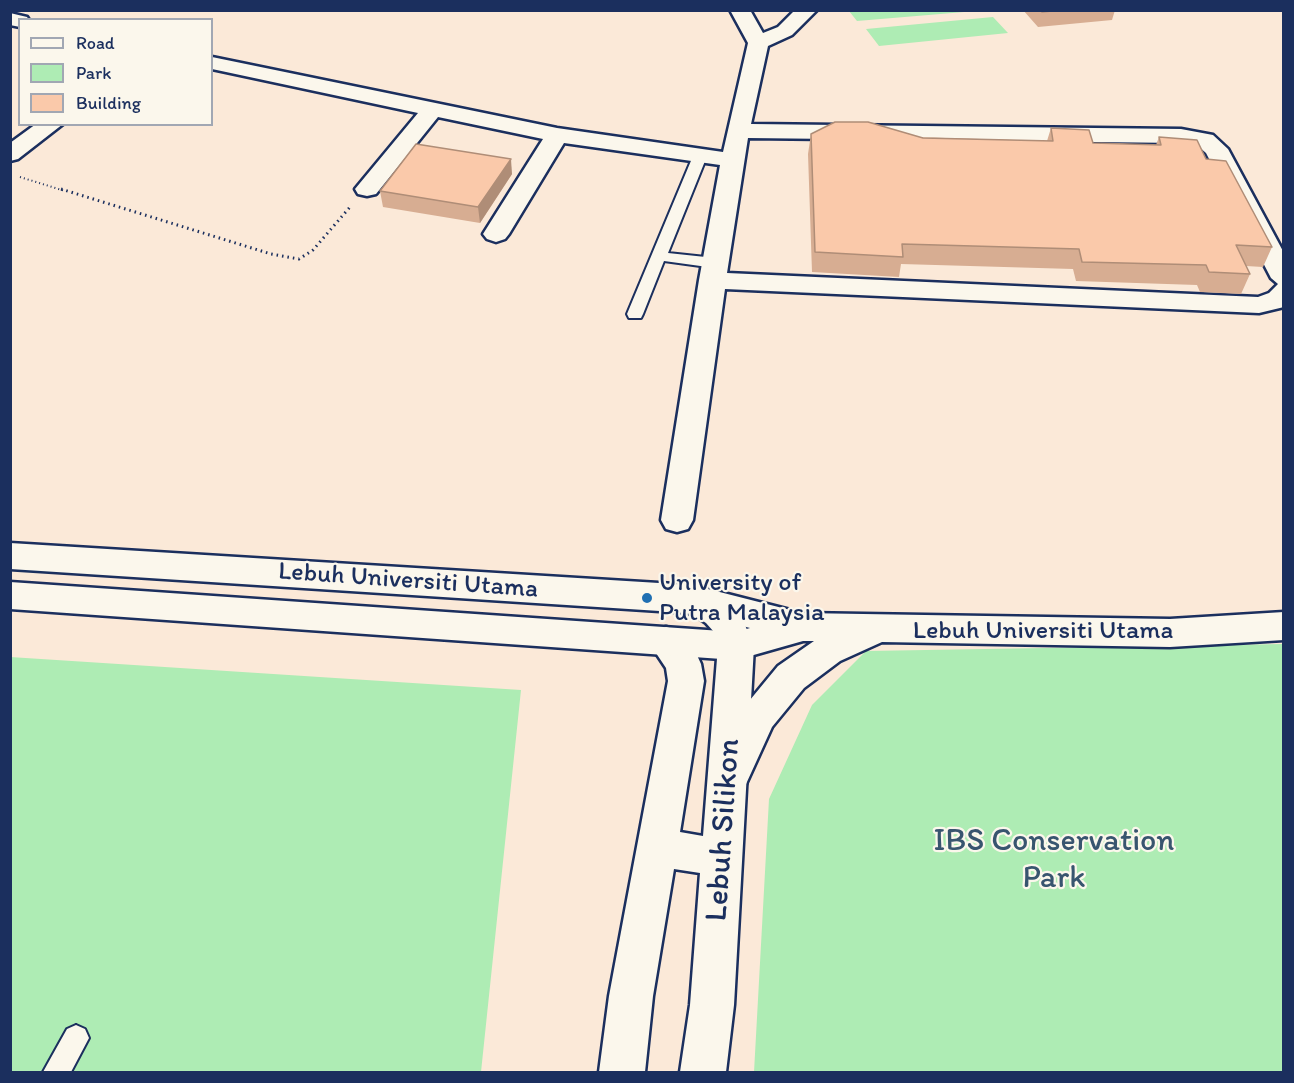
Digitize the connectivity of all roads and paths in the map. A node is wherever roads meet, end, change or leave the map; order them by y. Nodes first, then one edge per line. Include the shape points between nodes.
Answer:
1 (740, 10) edge
2 (807, 10) edge
3 (758, 43) junction
4 (213, 63) edge
5 (432, 110) junction
6 (49, 126) edge
7 (738, 131) junction
8 (557, 135) junction
9 (10, 154) edge
10 (700, 156) junction
11 (732, 160) junction
12 (10, 174) edge
13 (366, 189) joint
14 (1256, 225) junction
15 (1284, 225) edge
16 (496, 234) dead end
17 (659, 255) junction
18 (713, 271) junction
19 (1284, 278) edge
20 (1284, 291) edge
21 (635, 314) dead end
22 (677, 520) dead end
23 (10, 556) edge
24 (10, 595) edge
25 (700, 601) junction
26 (1284, 626) edge
27 (802, 627) junction
28 (879, 630) junction
29 (666, 641) junction
30 (736, 646) junction
31 (727, 783) junction
32 (658, 847) junction
33 (721, 858) junction
34 (76, 1038) dead end
35 (56, 1072) edge
36 (622, 1072) edge
37 (703, 1072) edge

1 - 3 street
2 - 3 street via 785,31
3 - 7 street
4 - 5 street
5 - 8 street
5 - 13 street
6 - 9 street
7 - 11 street
7 - 14 street via 1181,135 1205,140 1216,149
8 - 10 street
8 - 16 street
10 - 11 street
10 - 17 lane
11 - 18 street
12 - 13 path via 271,254 299,259 313,250
14 - 15 street
14 - 19 street
17 - 18 lane
17 - 21 lane
18 - 20 street via 1259,305 1280,299
18 - 22 street
23 - 25 street, Lebuh Universiti Utama
24 - 29 street, Lebuh Universiti Utama
25 - 27 street, Lebuh Universiti Utama
25 - 30 street, Lebuh Silikon via 729,626
26 - 28 street, Lebuh Universiti Utama via 1170,633
27 - 28 street, Lebuh Universiti Utama
27 - 30 street, Lebuh Universiti Utama
28 - 31 street via 827,651 791,677 758,717
29 - 30 street, Lebuh Universiti Utama
29 - 32 street, Lebuh Silikon via 682,664 686,681
30 - 31 street, Lebuh Silikon
31 - 33 street, Lebuh Silikon
32 - 33 street
32 - 36 street, Lebuh Silikon via 630,996
33 - 37 street, Lebuh Silikon via 712,1005
34 - 35 lane

